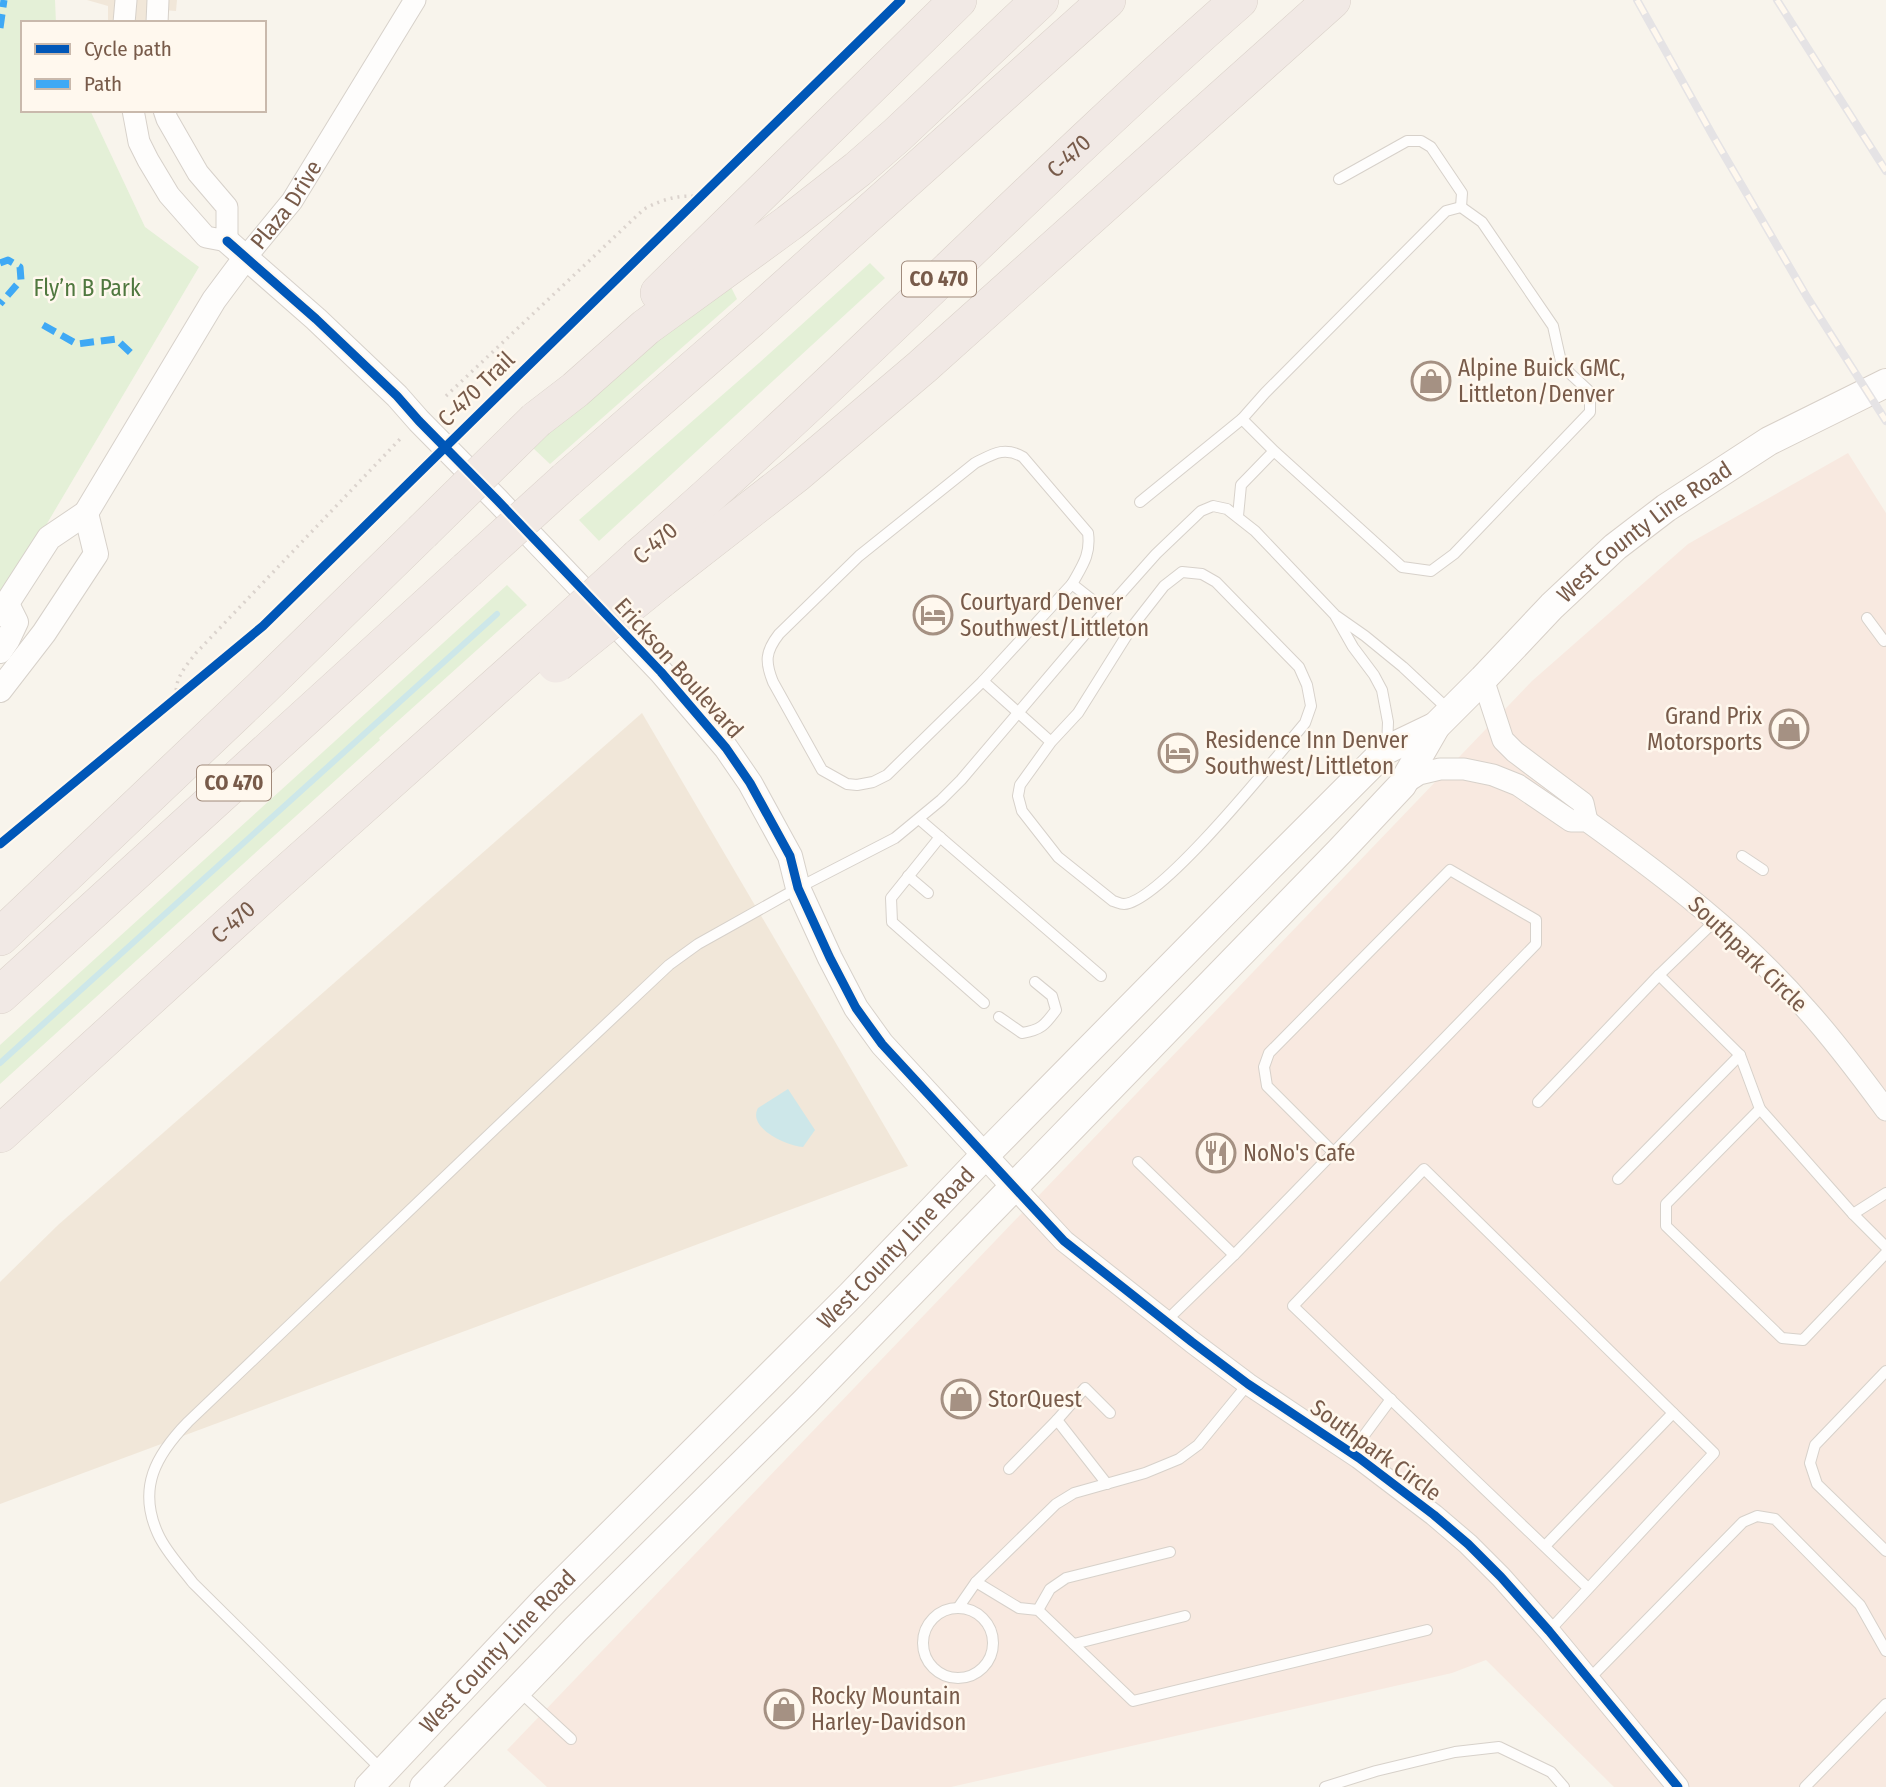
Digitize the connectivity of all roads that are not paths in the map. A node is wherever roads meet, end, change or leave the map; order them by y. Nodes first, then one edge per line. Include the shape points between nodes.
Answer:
1 (126, 0) edge
2 (158, 0) edge
3 (415, 0) edge
4 (958, 0) edge
5 (1040, 0) edge
6 (1107, 0) edge
7 (1240, 0) edge
8 (1332, 0) edge
9 (124, 21) edge
10 (157, 21) edge
11 (133, 112) edge
12 (165, 112) edge
13 (1339, 180) dead end
14 (1461, 208) junction
15 (227, 241) junction
16 (246, 257) junction
17 (1886, 383) edge
18 (1241, 419) junction
19 (536, 420) junction
20 (1274, 451) junction
21 (1140, 502) dead end
22 (86, 513) junction
23 (1238, 516) junction
24 (649, 569) junction
25 (1072, 584) junction
26 (4, 609) edge
27 (1105, 610) junction
28 (1335, 615) junction
29 (1867, 618) dead end
30 (1885, 641) edge
31 (0, 650) edge
32 (1483, 679) junction
33 (983, 681) junction
34 (0, 690) edge
35 (1017, 713) junction
36 (1443, 718) junction
37 (1051, 742) junction
38 (1387, 750) junction
39 (1402, 785) junction
40 (919, 819) junction
41 (1587, 821) junction
42 (940, 837) junction
43 (1742, 856) dead end
44 (1763, 870) dead end
45 (908, 876) junction
46 (798, 888) junction
47 (928, 893) dead end
48 (1716, 920) junction
49 (0, 937) edge
50 (1659, 975) junction
51 (1101, 976) dead end
52 (1035, 982) dead end
53 (0, 995) edge
54 (984, 1003) dead end
55 (999, 1017) dead end
56 (1740, 1055) junction
57 (1538, 1102) dead end
58 (1760, 1109) junction
59 (1886, 1110) edge
60 (0, 1134) edge
61 (1334, 1152) junction
62 (985, 1155) junction
63 (1138, 1163) dead end
64 (1618, 1179) dead end
65 (1013, 1186) junction
66 (1886, 1193) edge
67 (1853, 1214) junction
68 (1886, 1247) edge
69 (1886, 1253) edge
70 (1234, 1255) junction
71 (1166, 1321) junction
72 (1886, 1371) edge
73 (1248, 1384) junction
74 (1391, 1399) junction
75 (1110, 1413) dead end
76 (1673, 1413) junction
77 (1057, 1420) junction
78 (1351, 1453) junction
79 (1009, 1469) dead end
80 (1107, 1484) junction
81 (1545, 1546) junction
82 (1170, 1552) dead end
83 (1886, 1552) edge
84 (976, 1583) junction
85 (1588, 1588) junction
86 (958, 1608) junction
87 (1038, 1610) junction
88 (1185, 1616) dead end
89 (1427, 1630) dead end
90 (1549, 1630) junction
91 (1074, 1644) junction
92 (1886, 1651) edge
93 (1590, 1678) junction
94 (518, 1690) junction
95 (1886, 1704) edge
96 (571, 1739) dead end
97 (376, 1779) edge
98 (424, 1787) edge
99 (1325, 1787) edge
100 (1564, 1787) edge
101 (1678, 1787) edge
102 (1805, 1787) edge

1 - 9 street
2 - 10 street
3 - 16 street, Plaza Drive via 292,201
4 - 19 highway via 568,383
5 - 19 highway via 865,163 646,327
6 - 53 highway, CO 470, bridge via 565,480
7 - 24 highway, C-470 / CO 470 via 1100,125 715,489
8 - 24 highway via 922,367 752,510
11 - 15 street via 139,142 169,195 206,237
12 - 15 street via 198,173 227,207
13 - 14 lane via 1407,141 1421,141 1431,147 1462,193
14 - 18 lane via 1446,211
14 - 20 lane via 1482,222 1553,326 1562,366 1590,392 1590,412 1454,554 1431,571 1402,567
15 - 16 street, Erickson Boulevard
16 - 22 street, Plaza Drive
16 - 46 street, Erickson Boulevard via 397,396 661,672 750,783 790,856
17 - 32 main road, West County Line Road via 1769,442 1666,508 1615,547
18 - 20 lane
18 - 21 lane
19 - 49 highway, bridge
20 - 23 lane via 1241,485
22 - 26 street, Plaza Drive via 49,538
22 - 34 street via 96,554
23 - 27 lane via 1213,506 1201,511
23 - 28 lane
24 - 60 highway, C-470 / CO 470, bridge via 269,889
25 - 27 lane
25 - 33 lane
25 - 33 lane via 1085,561 1088,533 1023,457 1003,451 975,463 859,556 783,629 768,655 769,672 822,770 847,784 873,782 887,775
26 - 31 street via 16,622
27 - 35 lane
28 - 36 lane via 1403,667
28 - 38 lane via 1382,690
29 - 30 lane
32 - 36 main road, West County Line Road
32 - 41 street, Southpark Circle via 1503,740 1583,803
33 - 35 lane
35 - 37 lane
35 - 40 lane via 961,780
36 - 38 main road, West County Line Road
36 - 39 main road, West County Line Road
37 - 37 lane via 1020,785 1022,811 1058,858 1113,901 1124,904 1162,883 1217,826 1305,723 1311,706 1299,667 1278,644 1216,582 1202,574 1182,572 1164,586 1132,627 1078,713
38 - 62 main road, West County Line Road
39 - 41 street, Southpark Circle via 1419,774 1464,769 1518,785 1571,821
39 - 65 main road, West County Line Road
40 - 42 lane
40 - 46 lane via 895,838
41 - 48 street, Southpark Circle
42 - 45 lane
42 - 51 lane
43 - 44 lane
45 - 47 lane
45 - 54 lane via 891,898 892,922
46 - 62 street, Erickson Boulevard via 856,1008 882,1044
46 - 97 lane via 669,965 207,1404 159,1457 149,1494 158,1533 170,1553
48 - 50 lane
48 - 59 street, Southpark Circle via 1806,1009
50 - 56 lane
50 - 57 lane
52 - 55 lane via 1052,996 1056,1010 1047,1023 1022,1033
56 - 58 lane
56 - 64 lane
58 - 67 lane
58 - 69 lane via 1666,1205 1666,1227 1782,1338 1803,1340
61 - 61 lane via 1536,944 1536,920 1450,870 1269,1053 1264,1067 1267,1086
61 - 70 lane
62 - 65 street, Erickson Boulevard
62 - 97 main road, West County Line Road via 546,1599
63 - 70 lane
65 - 71 street, Southpark Circle via 1064,1241
65 - 94 main road, West County Line Road
66 - 67 lane
67 - 68 lane
70 - 71 lane
71 - 73 street, Southpark Circle
72 - 83 lane via 1815,1446 1810,1463 1817,1484
73 - 78 street, Southpark Circle
73 - 80 lane via 1198,1445 1179,1459
74 - 76 lane via 1293,1306 1424,1170
74 - 78 lane
74 - 81 lane
75 - 77 lane via 1085,1388
76 - 81 lane
76 - 85 lane via 1714,1453
77 - 79 lane
77 - 80 lane
78 - 90 street, Southpark Circle via 1468,1544
80 - 84 lane via 1074,1493 1056,1504
81 - 85 lane
82 - 87 lane via 1066,1578 1050,1590
84 - 86 lane
84 - 87 lane via 1018,1608
85 - 90 lane
86 - 86 lane via 938,1614 923,1636 928,1663 951,1678 978,1672 993,1650 987,1623 977,1613
87 - 91 lane
88 - 91 lane
89 - 91 lane via 1133,1700
90 - 93 street, Southpark Circle
92 - 93 lane via 1860,1605 1775,1519 1757,1516 1743,1522
93 - 101 street, Southpark Circle
94 - 96 lane
94 - 98 main road, West County Line Road
95 - 102 lane
99 - 100 lane via 1455,1752 1499,1747 1551,1772

